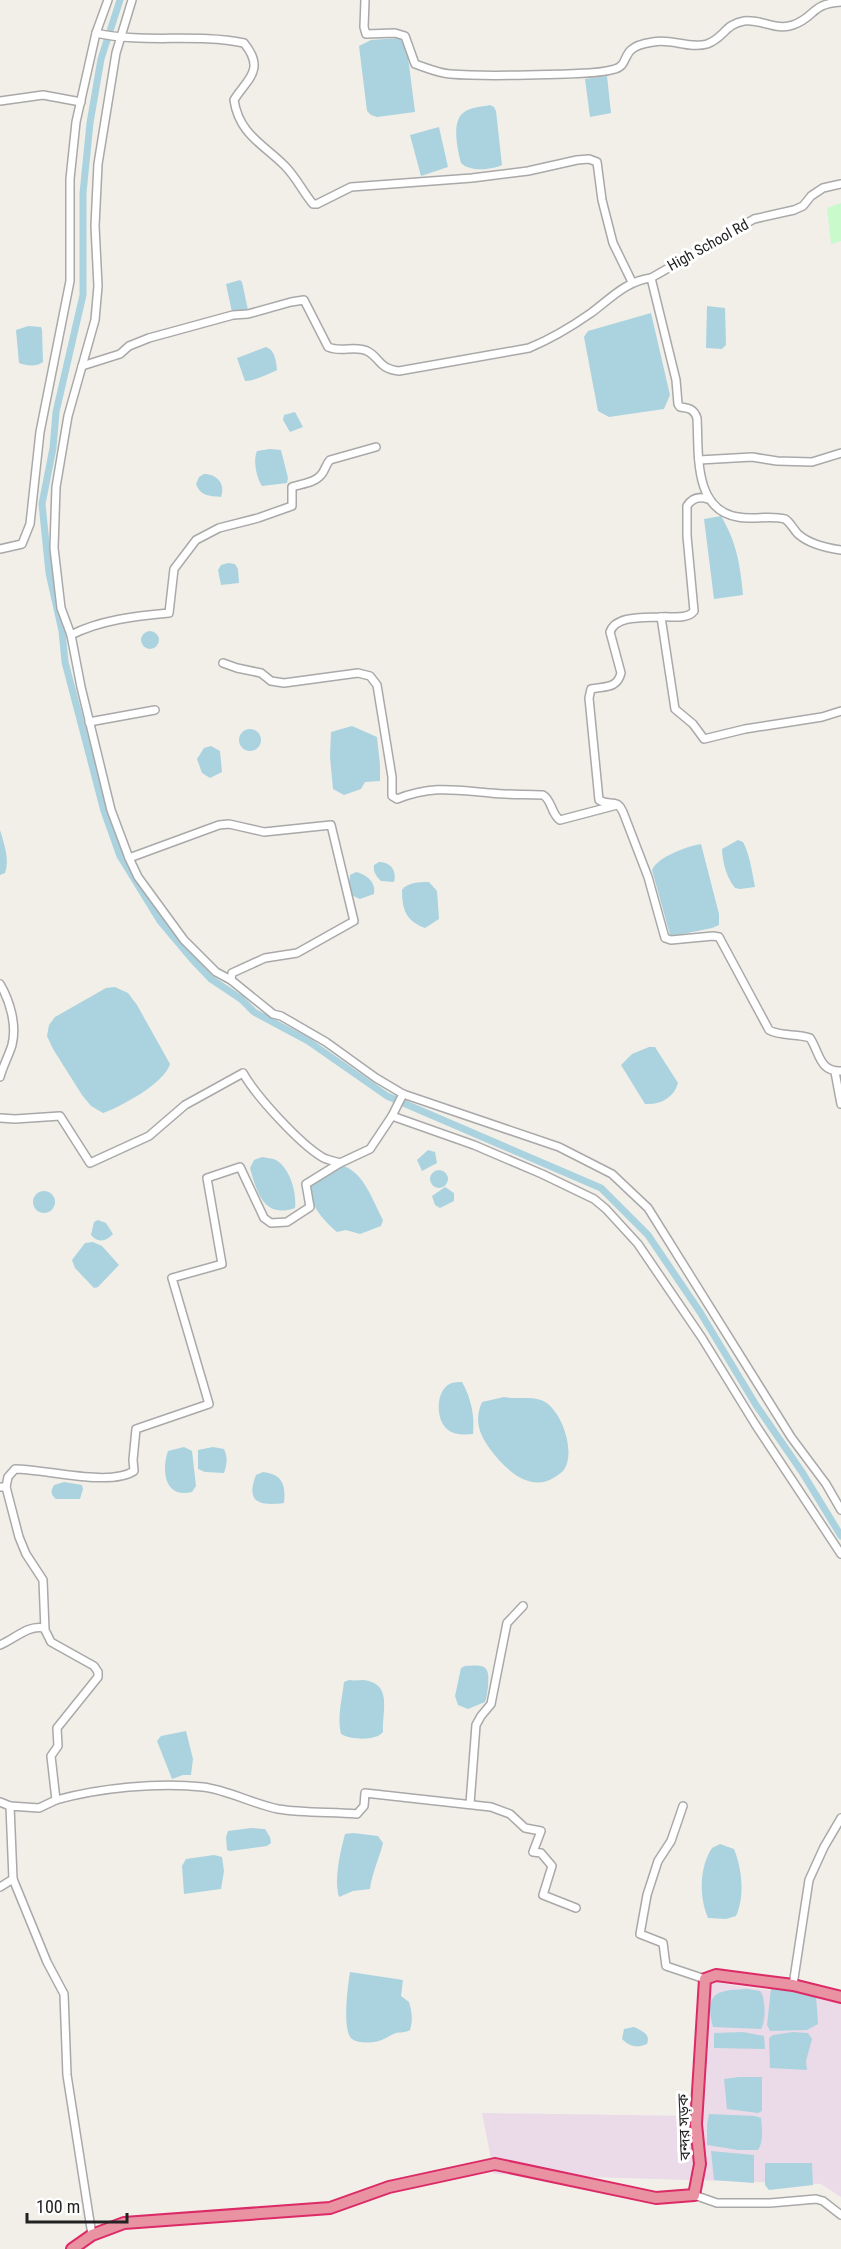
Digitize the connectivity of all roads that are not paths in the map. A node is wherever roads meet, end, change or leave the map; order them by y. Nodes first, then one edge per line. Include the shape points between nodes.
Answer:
1 (108, 0) edge
2 (132, 0) edge
3 (365, 0) edge
4 (841, 2) edge
5 (96, 33) junction
6 (119, 39) junction
7 (0, 101) edge
8 (81, 102) junction
9 (841, 184) edge
10 (651, 278) junction
11 (632, 282) junction
12 (82, 366) junction
13 (376, 447) dead end
14 (841, 453) edge
15 (699, 460) junction
16 (709, 499) junction
17 (0, 549) edge
18 (841, 550) edge
19 (661, 616) junction
20 (71, 635) junction
21 (223, 663) dead end
22 (155, 710) dead end
23 (841, 711) edge
24 (90, 722) junction
25 (619, 805) junction
26 (129, 858) junction
27 (231, 980) junction
28 (0, 984) edge
29 (838, 1072) edge
30 (0, 1077) edge
31 (403, 1094) junction
32 (841, 1104) edge
33 (392, 1116) junction
34 (0, 1118) edge
35 (340, 1163) junction
36 (3, 1487) edge
37 (841, 1510) edge
38 (841, 1554) edge
39 (523, 1606) dead end
40 (44, 1628) junction
41 (0, 1645) edge
42 (56, 1800) junction
43 (0, 1803) edge
44 (470, 1804) junction
45 (10, 1806) junction
46 (683, 1806) dead end
47 (841, 1818) edge
48 (13, 1879) junction
49 (0, 1887) edge
50 (576, 1908) dead end
51 (705, 1979) junction
52 (793, 1984) junction
53 (841, 1997) edge
54 (694, 2195) junction
55 (841, 2215) edge
56 (92, 2235) junction
57 (72, 2249) edge

1 - 5 street
2 - 6 street
3 - 4 street via 366,34 405,36 416,64 451,74 528,75 616,69 624,64 631,50 645,44 669,40 704,45 743,21 793,25 825,3
5 - 6 street
5 - 8 street
6 - 11 street via 244,43 253,61 253,73 234,100 236,114 251,137 286,167 313,204 351,187 472,178 577,160 597,162 613,243
6 - 12 street via 98,164 98,286
7 - 8 street via 43,95
8 - 17 street via 69,179 70,281 40,432 30,524 22,544
9 - 10 street, High School Rd via 823,188 794,210 754,219 733,229
10 - 11 street
10 - 15 street, High School Rd via 676,380 678,404 695,412 697,418
11 - 12 street via 549,340 529,348 399,371 382,365 369,351 328,347 304,300 149,338 120,354
12 - 20 street via 68,416 53,519 61,608
13 - 20 street via 330,460 321,476 292,487 292,506 219,528 196,540 174,569 169,613 132,616
14 - 15 street via 812,462
15 - 16 street
16 - 18 street via 721,511 739,517 785,519 800,536
16 - 19 street via 699,497 687,506 693,611 685,617
19 - 23 street via 675,709 704,739
19 - 25 street via 623,620 612,627 620,679 614,685 590,692 599,800
20 - 24 street
21 - 25 street via 284,683 358,673 370,676 377,685 392,796 398,799 417,791 441,789 543,795 560,820
22 - 24 street
24 - 26 street via 111,810
25 - 29 street via 645,870 665,938 719,937 769,1030 810,1038 820,1061
26 - 27 street via 138,877 184,940 216,972
26 - 27 street via 219,825 264,832 331,825 354,921 297,953 265,958 236,970
27 - 31 street via 273,1014 326,1042
28 - 30 street via 13,1023 12,1044
29 - 32 street
31 - 33 street
31 - 37 street via 559,1147 612,1174 648,1208
33 - 35 street via 370,1149
33 - 38 street via 542,1174 606,1209 638,1244
34 - 35 street via 60,1116 90,1163 149,1136 185,1105 243,1073 252,1088 306,1144 324,1159
35 - 36 street via 306,1184 310,1207 287,1222 271,1223 264,1218 240,1167 207,1178 222,1264 172,1278 209,1404 136,1429 134,1471 127,1476 99,1478 15,1469
36 - 40 street via 19,1538 43,1580
39 - 44 street via 507,1623 491,1704 477,1725
40 - 41 street via 31,1629
40 - 42 street via 51,1642 98,1672 57,1728 58,1746 51,1756
42 - 44 street via 86,1792 177,1786 204,1787 278,1809 357,1814 364,1806 365,1794
42 - 45 street via 39,1808
43 - 45 street
44 - 50 street via 510,1814 525,1828 540,1831 533,1851 541,1853 552,1866 543,1895
45 - 48 street
46 - 51 street via 671,1841 658,1861 640,1934 663,1943 666,1966
47 - 52 street via 809,1880
48 - 49 street
48 - 56 street via 64,1994 67,2075
51 - 52 highway via 716,1975
51 - 54 highway, বন্দর সড়ক via 696,2124 700,2164
52 - 53 highway
54 - 55 street via 717,2203 816,2199
54 - 56 highway via 656,2198 495,2164 389,2187 330,2208 124,2223
56 - 57 highway

